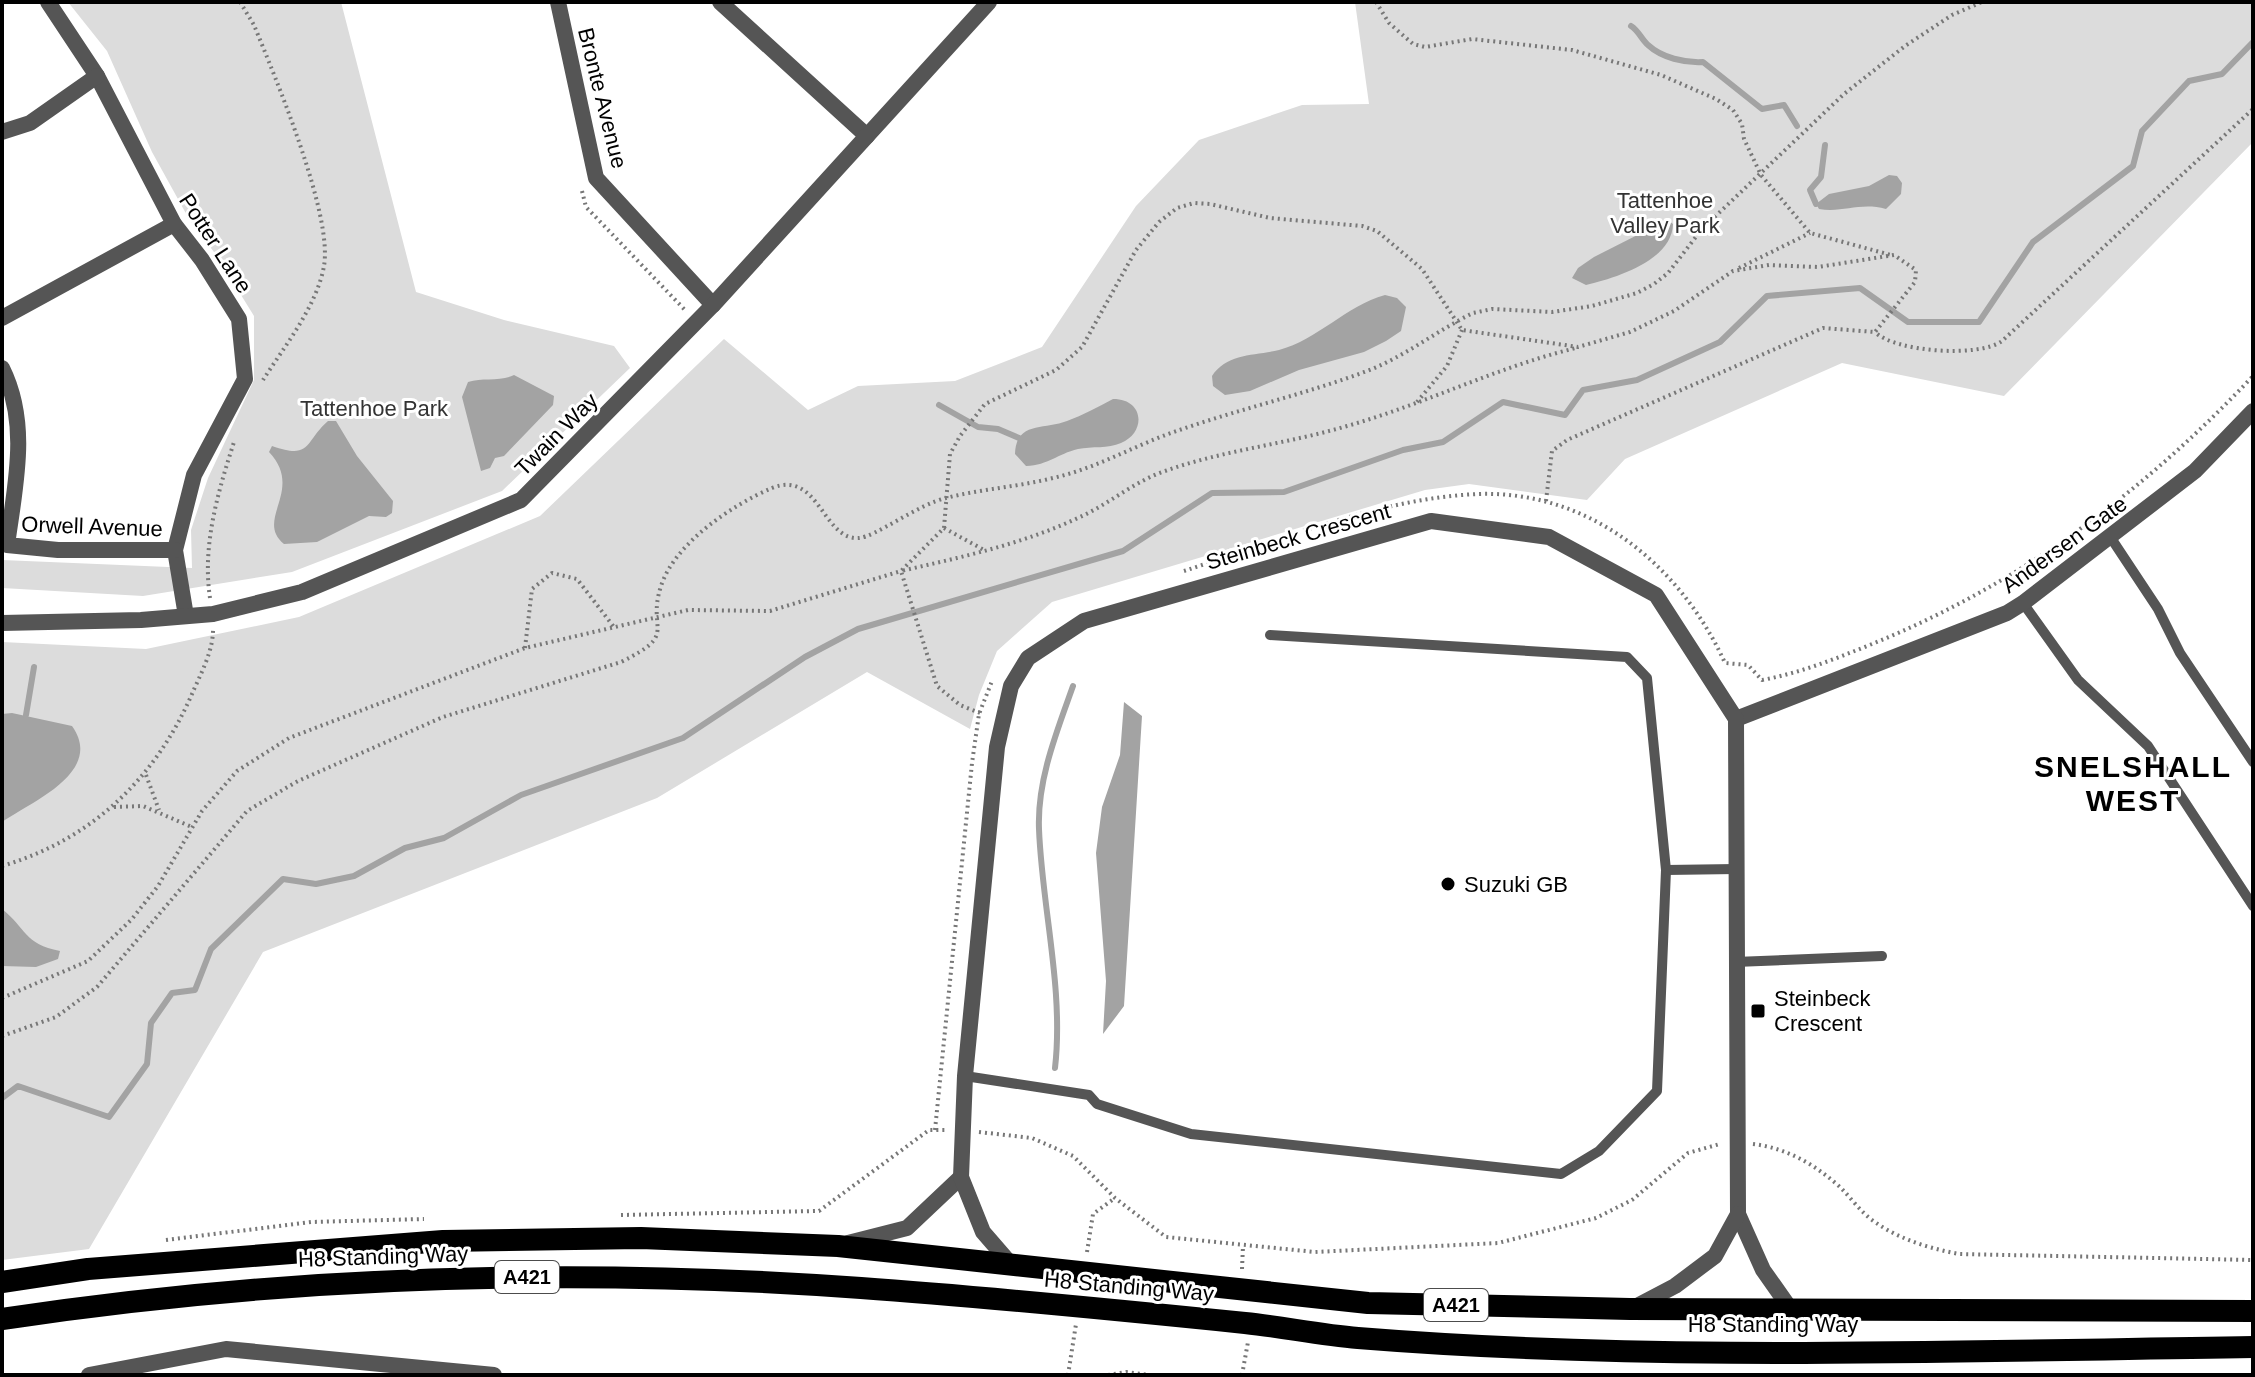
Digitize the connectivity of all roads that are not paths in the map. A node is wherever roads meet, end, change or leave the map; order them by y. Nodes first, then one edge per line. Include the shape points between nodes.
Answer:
1 (48, 2) edge
2 (558, 2) edge
3 (720, 2) edge
4 (989, 2) edge
5 (97, 76) junction
6 (2, 132) edge
7 (867, 136) junction
8 (174, 224) junction
9 (713, 305) junction
10 (2, 318) edge
11 (2, 368) edge
12 (2253, 411) edge
13 (2111, 538) junction
14 (5, 545) edge
15 (175, 550) junction
16 (2023, 603) junction
17 (186, 616) junction
18 (2, 623) edge
19 (1270, 635) dead end
20 (1736, 719) junction
21 (2253, 762) edge
22 (1736, 869) junction
23 (1666, 870) junction
24 (2253, 906) edge
25 (1882, 956) dead end
26 (1735, 962) junction
27 (965, 1076) junction
28 (961, 1177) junction
29 (1738, 1214) junction
30 (838, 1246) junction
31 (1009, 1262) junction
32 (2, 1282) edge
33 (1630, 1309) junction
34 (1792, 1311) junction
35 (2253, 1311) edge
36 (2, 1319) edge
37 (2253, 1347) edge
38 (89, 1375) edge
39 (494, 1375) edge

1 - 5 street, Potter Lane
2 - 9 street, Bronte Avenue via 596,178
3 - 7 street
4 - 7 street, Twain Way
5 - 6 street via 30,123
5 - 8 street, Potter Lane
7 - 9 street, Twain Way
8 - 10 street
8 - 15 street, Potter Lane via 239,319 245,379 194,475
9 - 17 street, Twain Way via 521,500 302,592
11 - 14 street, Orwell Avenue via 20,439
12 - 13 street, Andersen Gate via 2195,471
13 - 16 street, Andersen Gate
13 - 21 lane
14 - 15 street, Orwell Avenue
15 - 17 street, Potter Lane
16 - 20 street, Andersen Gate
16 - 24 lane via 2078,680 2148,746
17 - 18 street, Twain Way
19 - 23 lane via 1627,657 1647,678
20 - 22 street
20 - 27 street, Steinbeck Crescent via 1656,595 1549,537 1431,521 1084,621 1028,658 1011,686 997,747
22 - 23 lane
22 - 26 street
23 - 27 lane via 1657,1091 1599,1151 1561,1174 1191,1134 1097,1104 1089,1095
25 - 26 lane
26 - 29 street
27 - 28 street, Steinbeck Crescent
28 - 30 street via 907,1228
28 - 31 street, Steinbeck Crescent via 983,1232
29 - 33 street via 1715,1256 1675,1286
29 - 34 street via 1763,1270
30 - 31 highway, H8 Standing Way / A421
30 - 32 highway, H8 Standing Way / A421 via 641,1238 443,1241 88,1269
31 - 33 highway, H8 Standing Way / A421 via 1368,1303
33 - 34 highway, H8 Standing Way / A421
34 - 35 highway, H8 Standing Way / A421
36 - 37 highway, H8 Standing Way / A421 via 265,1287 467,1277 738,1281 1119,1311 1353,1337 1567,1350
38 - 39 street via 226,1349

